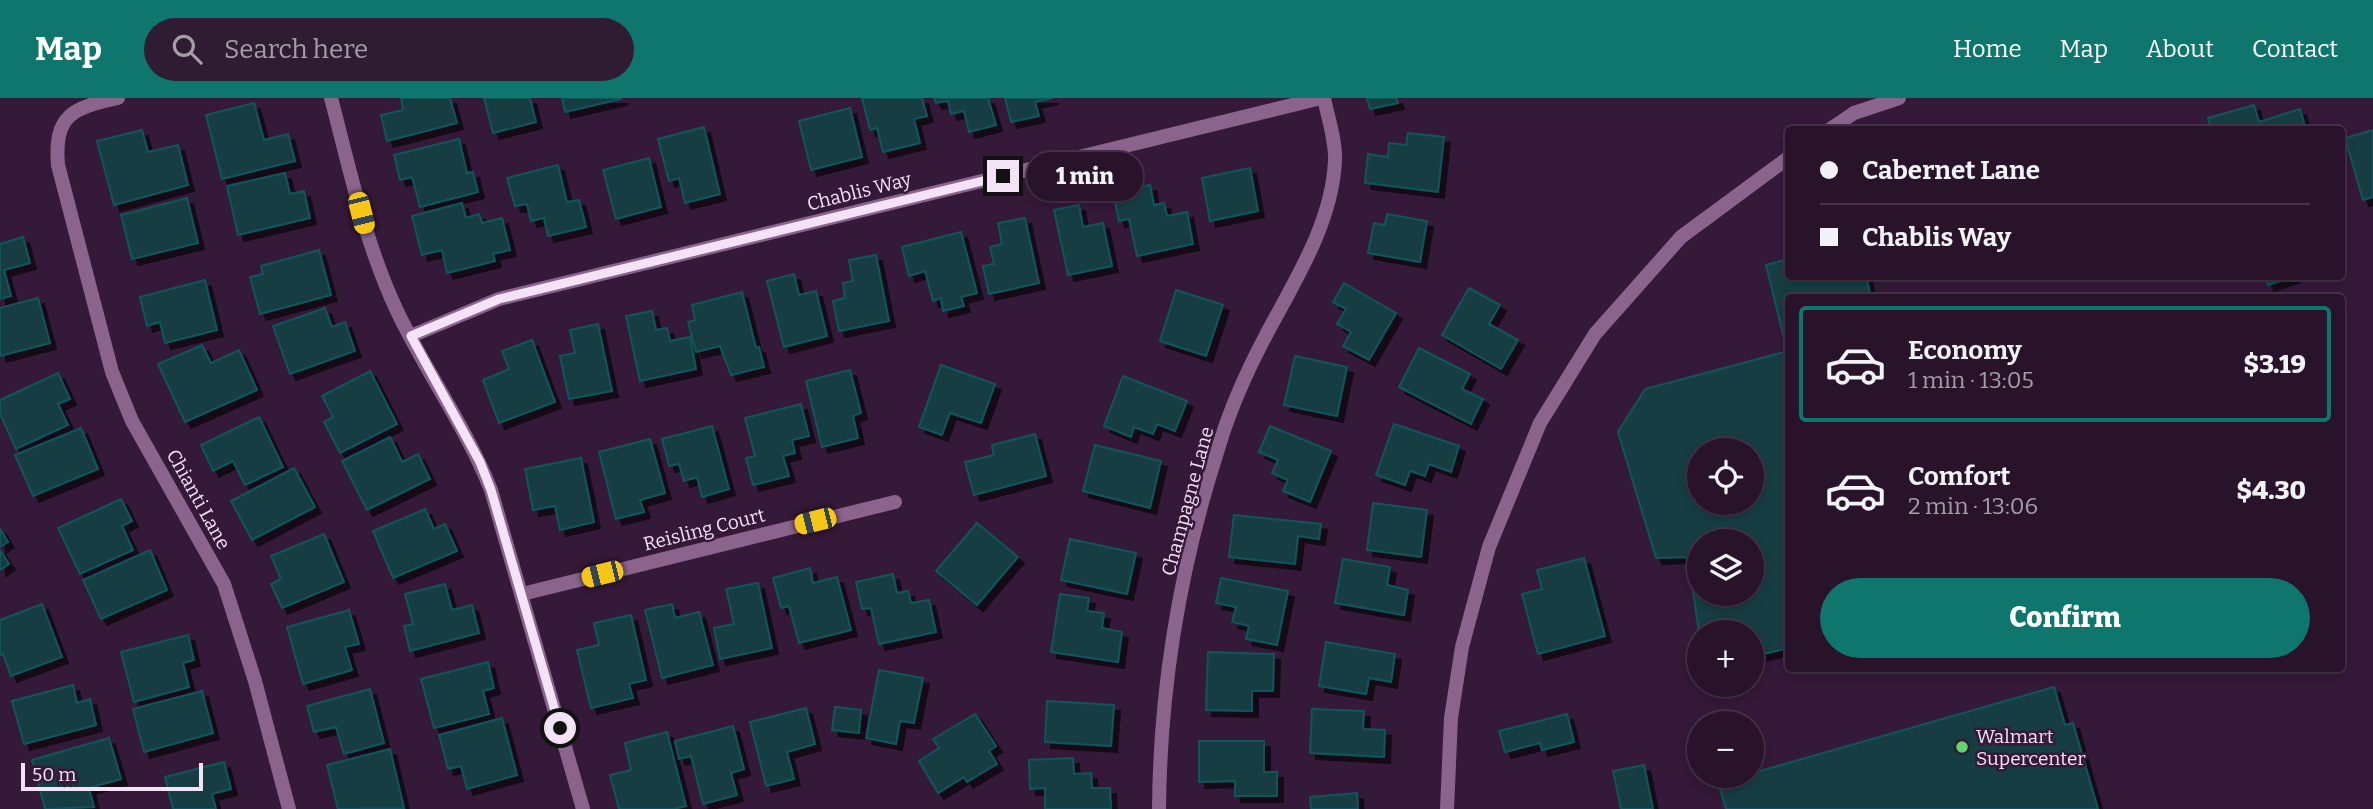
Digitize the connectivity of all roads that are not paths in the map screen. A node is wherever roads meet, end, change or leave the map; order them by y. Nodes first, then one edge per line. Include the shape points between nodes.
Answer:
1 (118, 98) edge
2 (331, 98) edge
3 (1323, 98) edge
4 (1899, 98) edge
5 (1835, 126) edge
6 (1785, 160) edge
7 (411, 336) junction
8 (895, 502) dead end
9 (522, 594) junction
10 (289, 809) edge
11 (583, 809) edge
12 (1159, 809) edge
13 (1447, 809) edge

1 - 10 street, Chianti Lane via 91,104 67,117 56,138 58,165 112,372 132,421 225,584
2 - 7 street via 367,236
3 - 7 street, Chablis Way via 499,299
3 - 12 street, Champagne Lane via 1335,158 1331,192 1312,248 1263,341 1218,448 1185,578 1165,695
4 - 5 street via 1854,113
6 - 13 street via 1681,237 1595,334 1540,423 1489,547 1462,647 1451,718
7 - 9 street via 480,462
8 - 9 street, Reisling Court
9 - 11 street

